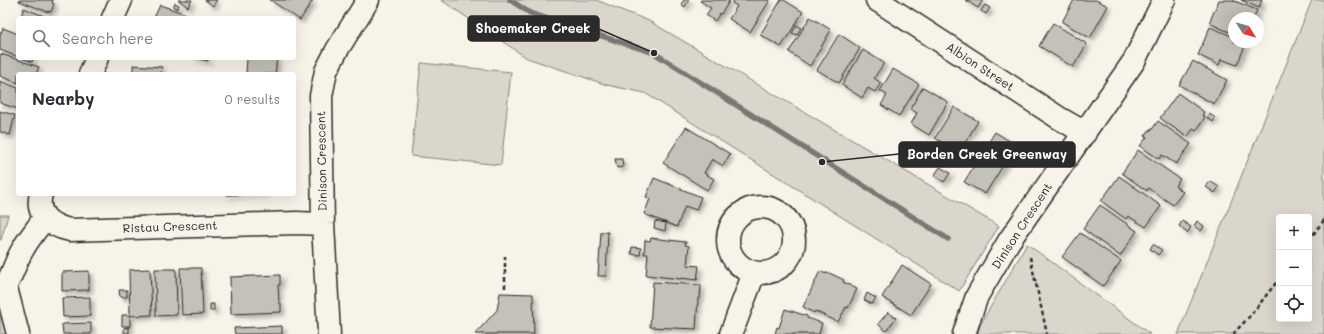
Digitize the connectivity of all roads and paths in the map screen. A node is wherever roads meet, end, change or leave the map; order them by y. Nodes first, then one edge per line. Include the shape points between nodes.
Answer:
1 (121, 0) edge
2 (368, 0) edge
3 (877, 0) edge
4 (1164, 0) edge
5 (114, 16) edge
6 (96, 60) edge
7 (91, 72) edge
8 (1085, 133) junction
9 (40, 196) edge
10 (45, 217) junction
11 (1324, 220) edge
12 (323, 224) junction
13 (1312, 236) edge
14 (505, 254) dead end
15 (1030, 257) dead end
16 (754, 273) dead end
17 (1276, 283) edge
18 (505, 288) dead end
19 (3, 291) edge
20 (18, 334) edge
21 (329, 334) edge
22 (731, 334) edge
23 (964, 334) edge
24 (1047, 334) edge
25 (1233, 334) edge

1 - 5 street
2 - 12 street, Dinison Crescent via 326,71 321,96
3 - 8 street, Albion Street
4 - 8 street, Dinison Crescent via 1134,61
6 - 7 street
8 - 23 street, Dinison Crescent via 1005,248 977,296
9 - 10 street via 40,209
10 - 12 street, Ristau Crescent via 51,223 70,230
10 - 19 street via 23,248
11 - 13 path
12 - 21 street, Dinison Crescent
14 - 18 path
15 - 24 path
16 - 22 street
17 - 25 path
19 - 20 street

